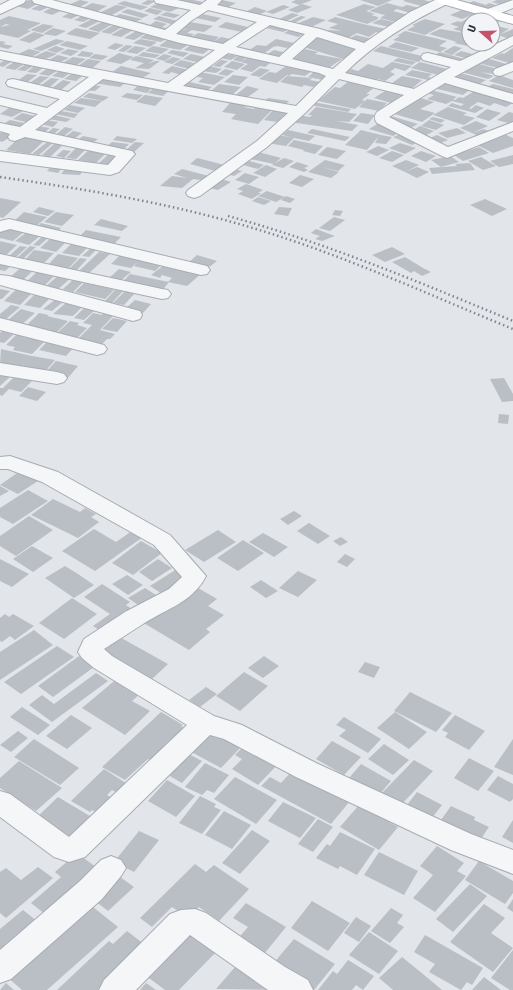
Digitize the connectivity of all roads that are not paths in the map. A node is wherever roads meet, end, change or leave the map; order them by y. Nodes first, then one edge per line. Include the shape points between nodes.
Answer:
1 (20, 0) edge
2 (38, 0) edge
3 (160, 0) edge
4 (444, 0) edge
5 (513, 4) edge
6 (208, 5) edge
7 (0, 10) edge
8 (486, 12) edge
9 (492, 12) edge
10 (501, 16) edge
11 (513, 20) edge
12 (268, 21) junction
13 (315, 32) junction
14 (167, 35) junction
15 (513, 40) edge
16 (367, 48) junction
17 (226, 50) junction
18 (0, 55) edge
19 (428, 57) dead end
20 (282, 61) junction
21 (462, 66) junction
22 (513, 66) edge
23 (500, 72) dead end
24 (101, 74) junction
25 (336, 74) junction
26 (444, 78) junction
27 (13, 82) dead end
28 (172, 87) junction
29 (416, 94) junction
30 (71, 97) junction
31 (513, 99) edge
32 (0, 101) edge
33 (299, 111) junction
34 (50, 113) junction
35 (513, 126) edge
36 (0, 127) edge
37 (20, 132) junction
38 (0, 149) edge
39 (0, 156) edge
40 (194, 193) dead end
41 (0, 227) edge
42 (0, 259) edge
43 (20, 264) junction
44 (103, 264) junction
45 (201, 270) dead end
46 (2, 281) edge
47 (162, 294) dead end
48 (133, 315) dead end
49 (0, 324) edge
50 (97, 349) dead end
51 (0, 369) edge
52 (57, 378) dead end
53 (0, 464) edge
54 (205, 723) junction
55 (0, 802) edge
56 (513, 862) edge
57 (111, 868) dead end
58 (0, 969) edge
59 (115, 990) edge
60 (297, 990) edge

1 - 7 street
2 - 14 street
3 - 6 street
4 - 8 street
4 - 16 street via 384,34
5 - 9 street
6 - 12 street
6 - 14 street
10 - 11 street
12 - 13 street
12 - 17 street
13 - 16 street
13 - 20 street
14 - 17 street
15 - 21 street
16 - 25 street
17 - 20 street
17 - 28 street
18 - 24 street
19 - 21 street
20 - 25 street
21 - 26 street
22 - 23 street
24 - 28 street
24 - 30 street
25 - 29 street
25 - 33 street
26 - 29 street
26 - 31 street
27 - 30 street
28 - 33 street
29 - 35 street via 382,115 382,120 421,138 445,153
30 - 34 street
32 - 34 street
33 - 40 street via 257,149
34 - 37 street
36 - 37 street
37 - 38 street
37 - 39 street via 126,154 112,170
41 - 44 street via 9,224
42 - 43 street
43 - 44 street
43 - 46 street
44 - 45 street
44 - 47 street
46 - 48 street
49 - 50 street
51 - 52 street
53 - 54 street via 10,462 50,477 162,540 194,576 192,582 179,593 93,645 91,652 103,662
54 - 55 street via 75,849 64,849
54 - 56 street via 233,732 306,770 440,833
57 - 58 street via 91,890
59 - 60 street via 181,923 187,922 195,922

